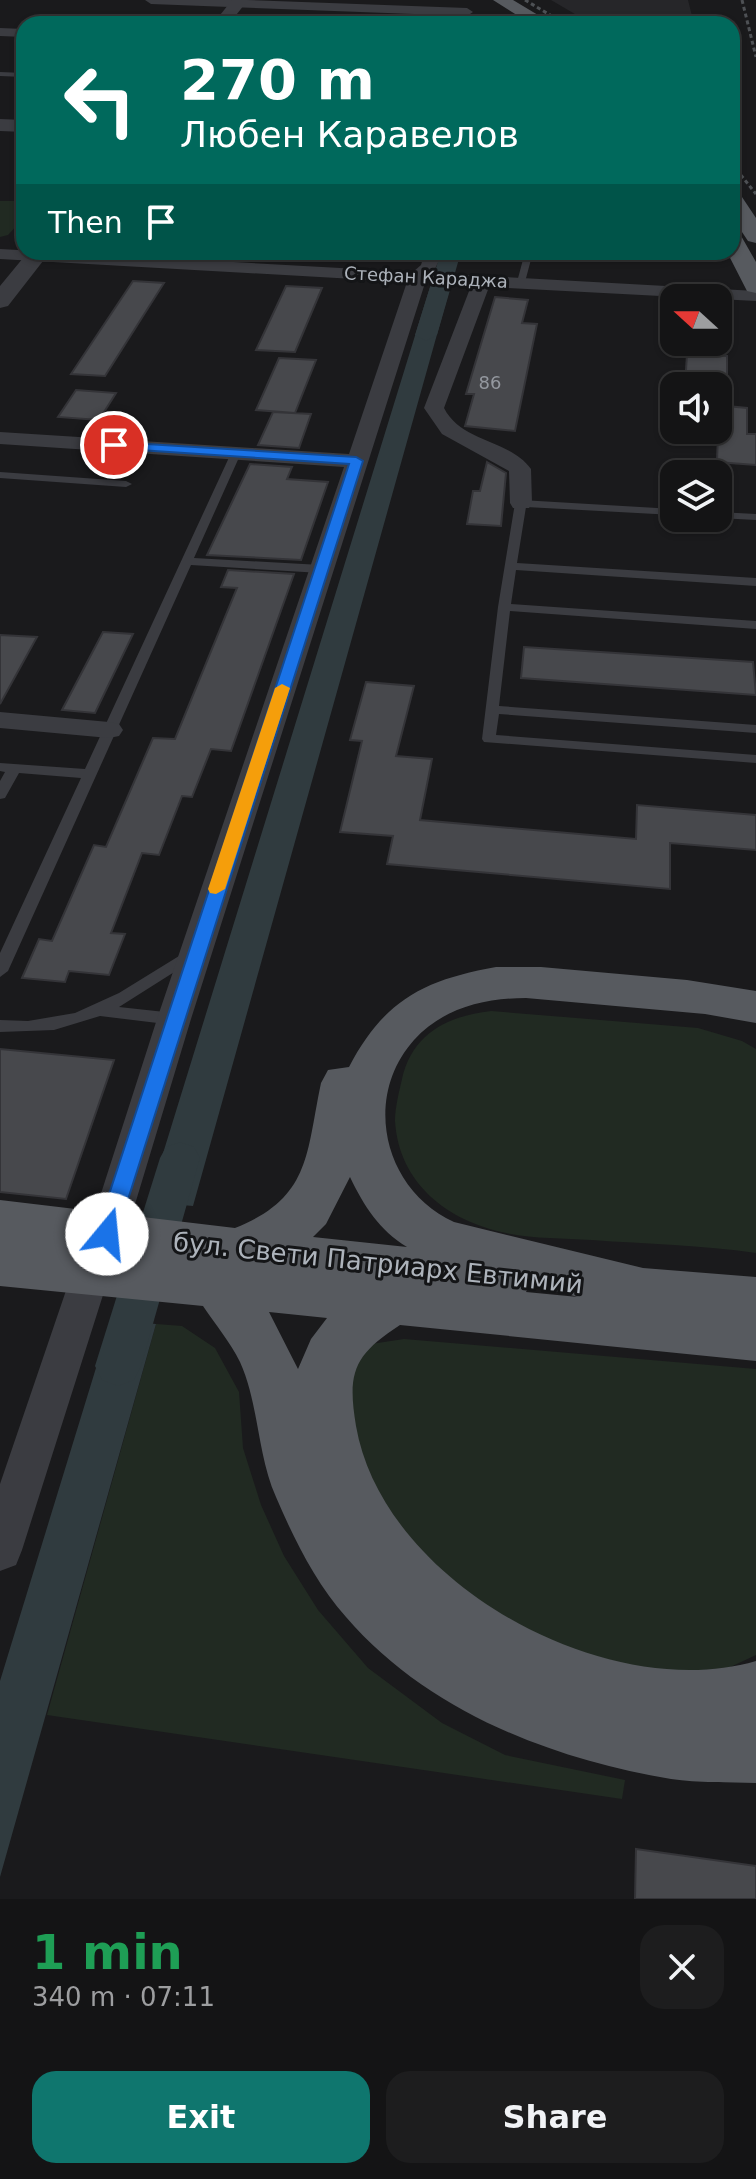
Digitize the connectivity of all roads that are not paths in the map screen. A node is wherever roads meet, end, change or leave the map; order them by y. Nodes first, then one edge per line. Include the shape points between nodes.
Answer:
1 (151, 0) edge
2 (239, 2) edge
3 (494, 2) edge
4 (467, 12) dead end
5 (511, 16) edge
6 (526, 16) edge
7 (740, 211) edge
8 (756, 236) edge
9 (740, 255) edge
10 (33, 260) edge
11 (238, 260) edge
12 (527, 260) edge
13 (427, 268) edge
14 (482, 280) junction
15 (521, 282) junction
16 (756, 286) edge
17 (756, 296) edge
18 (0, 301) edge
19 (0, 438) edge
20 (236, 453) junction
21 (356, 461) junction
22 (0, 475) edge
23 (126, 484) dead end
24 (521, 503) junction
25 (660, 511) edge
26 (732, 516) edge
27 (756, 517) edge
28 (186, 561) junction
29 (512, 566) junction
30 (321, 569) junction
31 (756, 582) edge
32 (504, 607) junction
33 (756, 625) edge
34 (493, 710) junction
35 (0, 720) edge
36 (756, 729) edge
37 (109, 730) junction
38 (756, 759) edge
39 (7, 768) edge
40 (88, 774) junction
41 (0, 795) edge
42 (197, 950) junction
43 (0, 971) edge
44 (543, 986) junction
45 (756, 989) edge
46 (756, 1007) edge
47 (103, 1011) junction
48 (174, 1019) junction
49 (0, 1026) edge
50 (756, 1031) edge
51 (0, 1221) edge
52 (119, 1256) junction
53 (0, 1264) edge
54 (215, 1267) junction
55 (642, 1290) junction
56 (756, 1300) edge
57 (391, 1303) junction
58 (756, 1337) edge
59 (0, 1550) edge
60 (756, 1694) edge
61 (756, 1749) edge

1 - 2 street
2 - 4 street
3 - 5 main road
3 - 6 main road
7 - 8 main road
9 - 16 main road
10 - 18 street
11 - 13 street, Стефан Караджа
12 - 15 lane
13 - 14 street, Стефан Караджа
13 - 21 street
14 - 15 street, Стефан Караджа
14 - 24 street via 434,408 439,423 497,450 520,469
15 - 17 street, Стефан Караджа
19 - 20 street
20 - 21 street
20 - 28 lane
21 - 30 street
22 - 23 lane
24 - 25 lane
24 - 29 lane
26 - 27 lane
28 - 30 lane
28 - 37 lane
29 - 31 lane
29 - 32 lane
30 - 42 street
32 - 33 lane
32 - 34 lane
34 - 36 lane
34 - 38 lane via 489,739
35 - 37 street
37 - 40 lane
39 - 40 lane
39 - 41 lane
40 - 43 lane
42 - 47 lane
42 - 48 street
44 - 46 main road
44 - 50 main road via 706,1015
44 - 55 main road via 480,985 438,999 385,1039 367,1090 363,1138 369,1164 395,1207 424,1231 464,1246
45 - 54 main road via 495,966 417,984 382,1006 357,1040 322,1186 312,1205 297,1221
47 - 48 lane
47 - 49 lane
48 - 52 street
51 - 52 main road, бул. Свети Патриарх Евтимий
52 - 53 main road, бул. Свети Патриарх Евтимий
52 - 54 main road, бул. Свети Патриарх Евтимий
52 - 59 street
54 - 55 main road, бул. Свети Патриарх Евтимий via 382,1267
54 - 57 main road, бул. Свети Патриарх Евтимий
54 - 61 main road via 270,1367 286,1444 316,1522 362,1589 413,1641 479,1685 560,1720 675,1745
55 - 56 main road, бул. Свети Патриарх Евтимий
57 - 58 main road, бул. Свети Патриарх Евтимий
57 - 60 main road via 338,1342 325,1368 322,1393 341,1483 379,1549 400,1572 476,1635 573,1681 628,1695 709,1704

